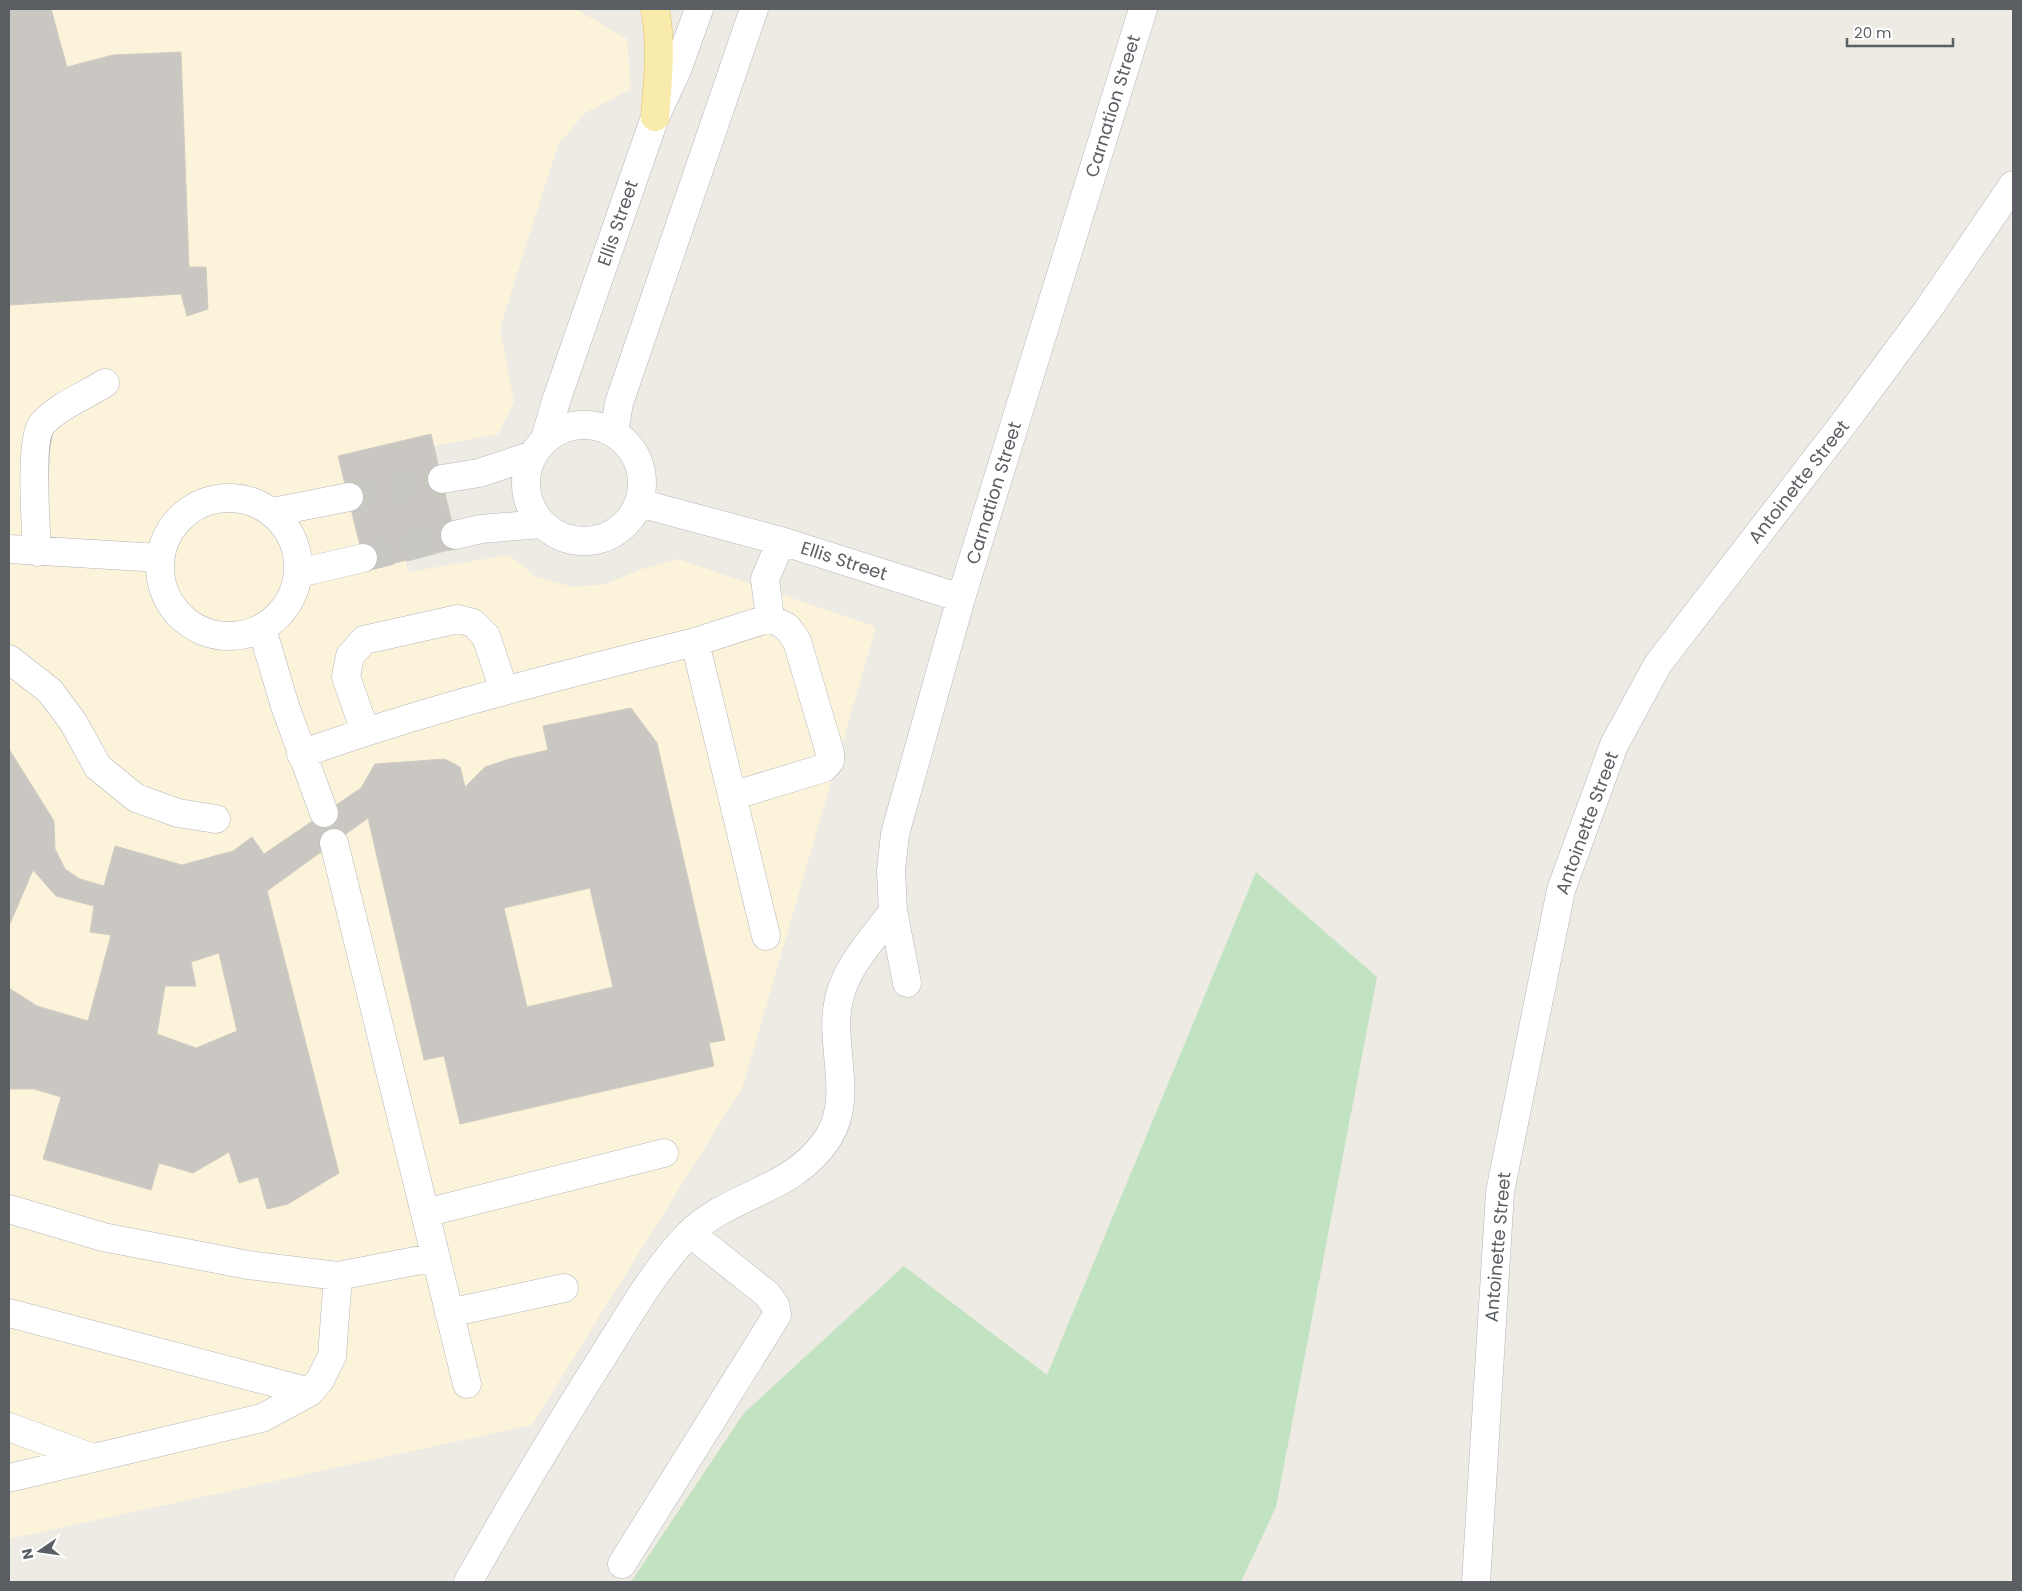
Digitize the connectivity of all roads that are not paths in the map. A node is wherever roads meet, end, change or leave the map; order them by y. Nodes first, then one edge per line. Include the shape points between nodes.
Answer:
1 (655, 9) edge
2 (699, 9) edge
3 (754, 9) edge
4 (1143, 9) edge
5 (655, 117) junction
6 (2013, 185) edge
7 (105, 382) dead end
8 (614, 433) junction
9 (539, 447) junction
10 (442, 479) tunnel mouth
11 (348, 497) tunnel mouth
12 (639, 503) junction
13 (272, 512) junction
14 (542, 524) junction
15 (455, 535) tunnel mouth
16 (780, 540) junction
17 (9, 549) edge
18 (37, 552) junction
19 (160, 558) junction
20 (363, 558) tunnel mouth
21 (299, 573) junction
22 (961, 598) junction
23 (770, 618) junction
24 (262, 629) junction
25 (695, 642) junction
26 (9, 659) edge
27 (504, 690) junction
28 (365, 731) junction
29 (301, 754) junction
30 (732, 796) junction
31 (324, 813) dead end
32 (216, 819) dead end
33 (334, 843) dead end
34 (893, 911) junction
35 (766, 936) dead end
36 (907, 984) dead end
37 (664, 1152) dead end
38 (9, 1209) edge
39 (425, 1213) junction
40 (690, 1234) junction
41 (436, 1258) junction
42 (338, 1276) junction
43 (564, 1288) dead end
44 (449, 1312) junction
45 (9, 1313) edge
46 (466, 1384) dead end
47 (310, 1392) junction
48 (9, 1427) edge
49 (90, 1457) junction
50 (9, 1478) edge
51 (622, 1564) dead end
52 (468, 1582) edge
53 (1476, 1582) edge

1 - 5 main road via 659,59
2 - 5 street, Ellis Street via 677,70
3 - 8 street via 619,404
4 - 22 street, Carnation Street
5 - 9 street, Ellis Street
6 - 53 street, Antoinette Street via 1927,311 1658,664 1614,745 1561,890 1500,1192
7 - 18 street via 64,406 42,424 35,443
8 - 9 street via 586,424 557,431
8 - 12 street via 629,446 639,463 642,483
9 - 10 street via 479,473
9 - 14 street, Ellis Street via 527,472 526,491
11 - 13 street
12 - 14 street via 629,520 615,533 597,540 577,541 558,535
12 - 16 street, Ellis Street
13 - 19 street via 254,502 234,497 213,499 193,507 177,520 166,538
13 - 21 street via 287,529 297,550
14 - 15 street via 480,529
16 - 22 street, Ellis Street
16 - 23 street via 765,579
17 - 18 street
18 - 19 street
19 - 24 street via 160,580 168,600 181,618 199,630 220,636 241,636
20 - 21 street
21 - 24 street via 293,595 280,615
22 - 34 street, Carnation Street via 895,834 891,871
23 - 25 street
23 - 30 street via 786,627 797,640 830,761 824,768
24 - 29 street
25 - 27 street
25 - 30 street
26 - 32 street via 50,691 73,722 98,767 136,798 178,813
27 - 28 street
27 - 28 street via 486,636 473,623 458,619 364,640 350,656 346,677
28 - 29 street
29 - 31 street
30 - 35 street
33 - 39 street
34 - 36 street, Carnation Street
34 - 40 street via 848,974 839,999 836,1036 841,1101 829,1137 810,1161 788,1178 707,1220
37 - 39 street
38 - 42 street via 103,1237 248,1265
39 - 41 street
40 - 51 street via 767,1294 778,1315
40 - 52 street via 652,1279 524,1481
41 - 42 street
41 - 44 street
42 - 47 street via 332,1356
43 - 44 street
44 - 46 street
45 - 47 street
47 - 49 street via 262,1418
48 - 49 street
49 - 50 street

